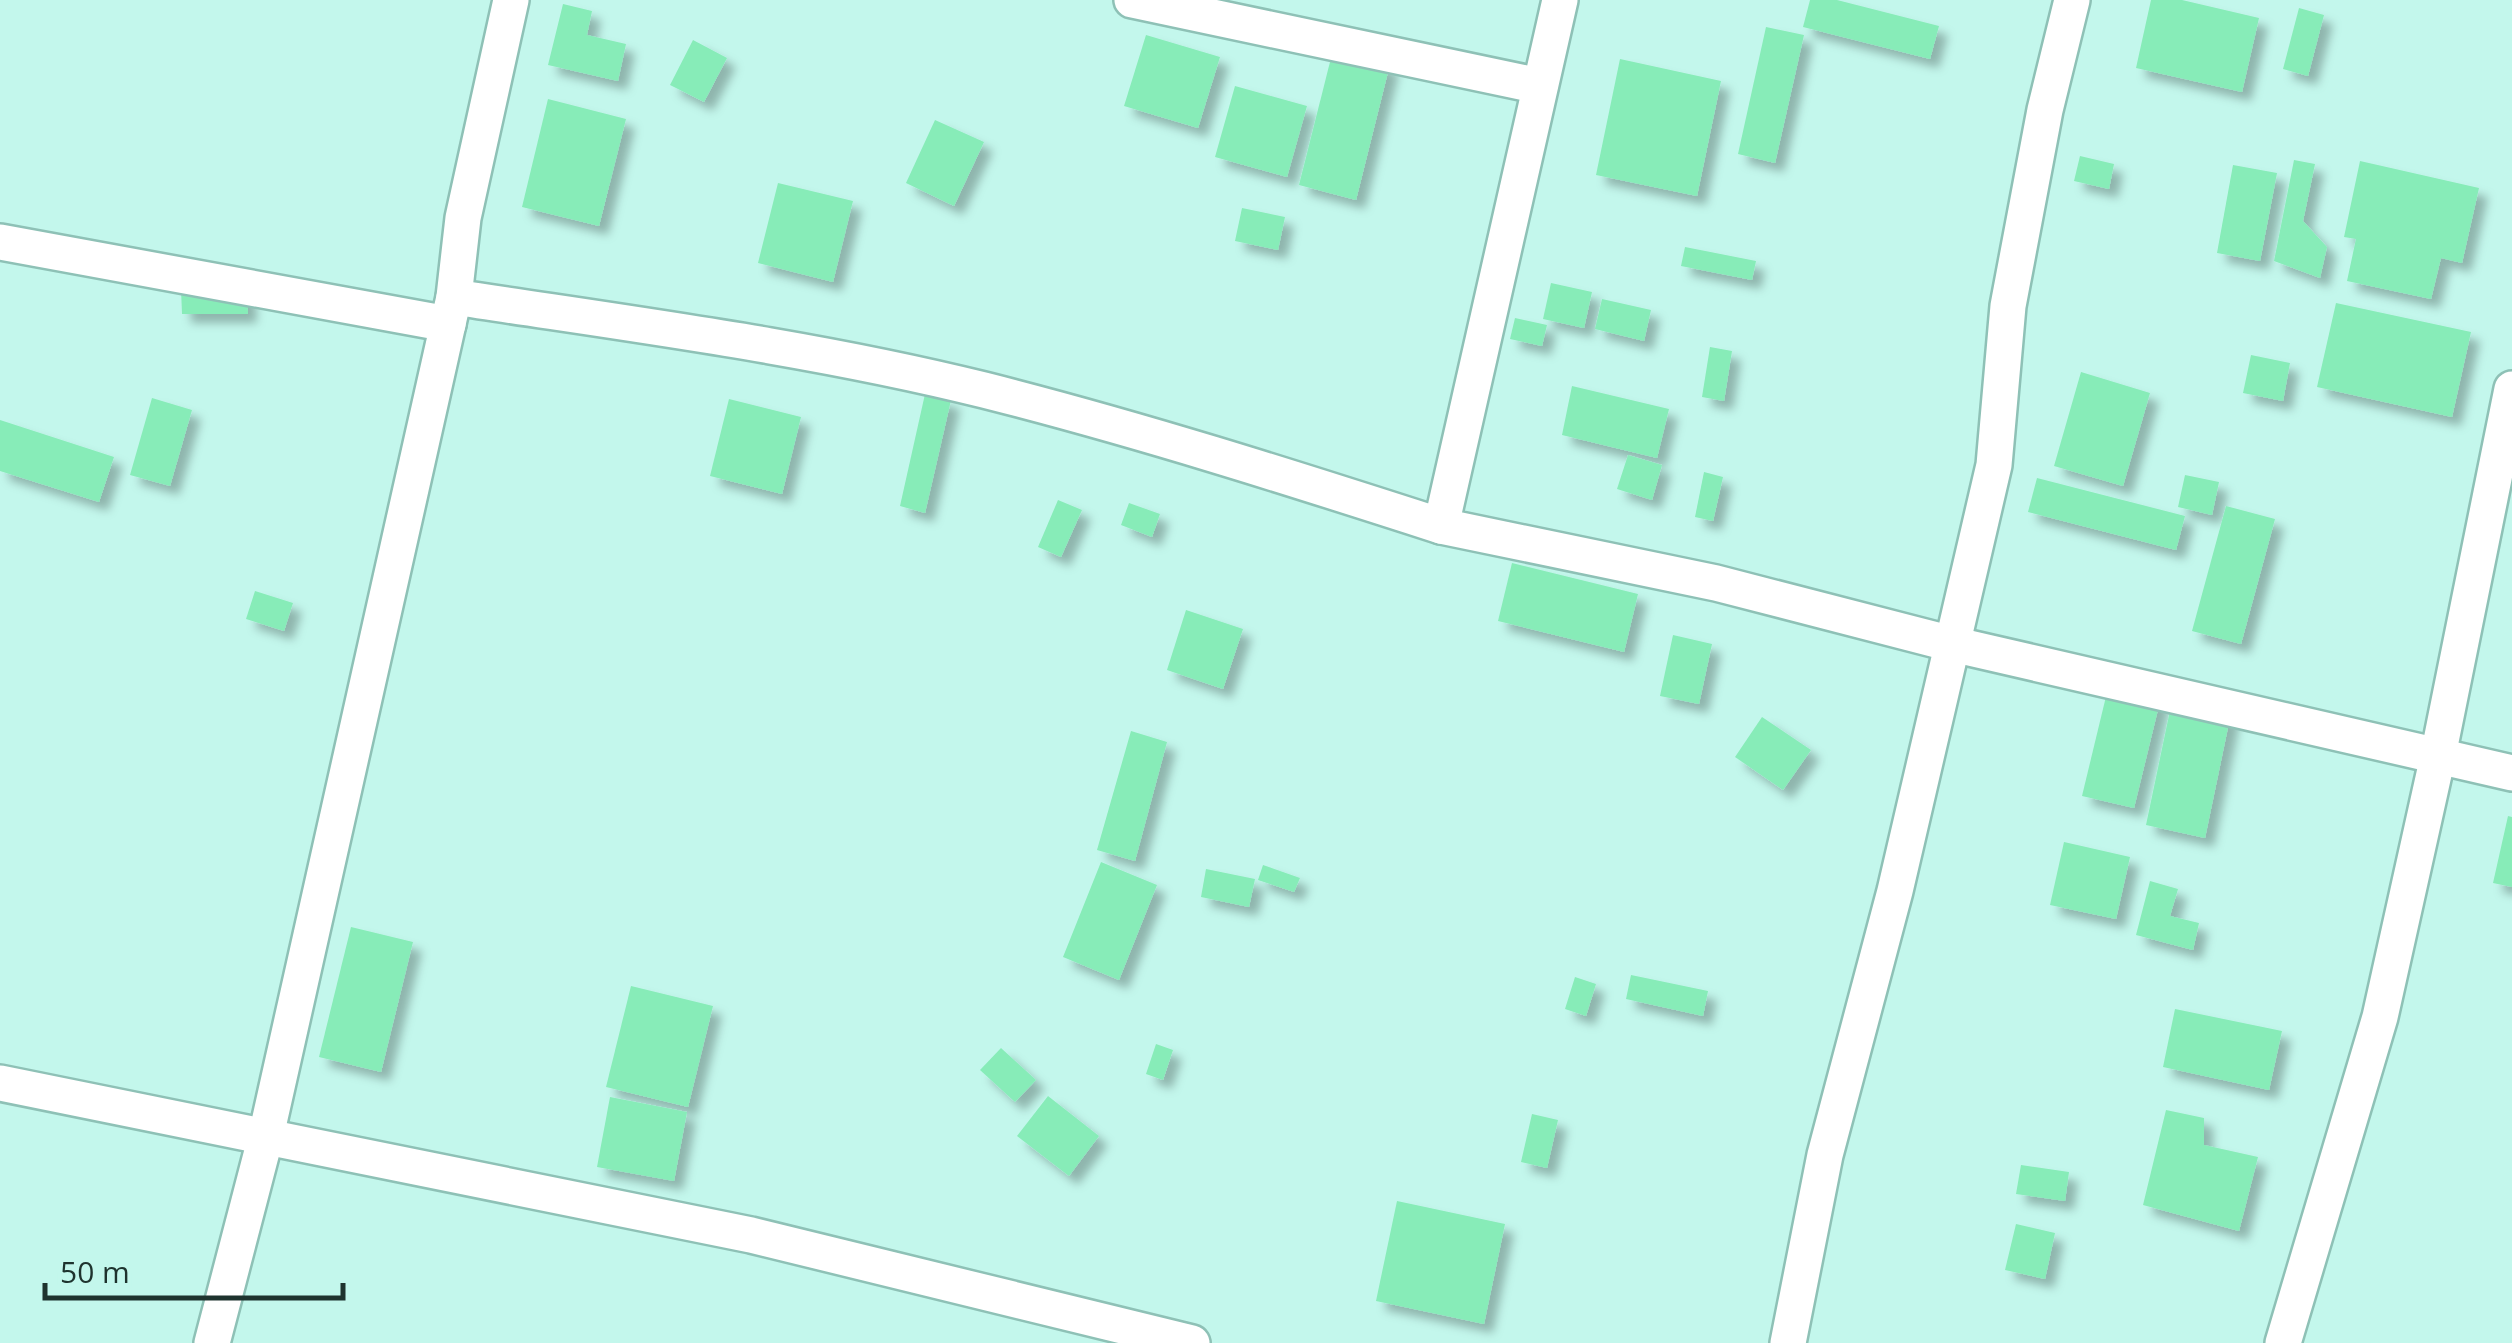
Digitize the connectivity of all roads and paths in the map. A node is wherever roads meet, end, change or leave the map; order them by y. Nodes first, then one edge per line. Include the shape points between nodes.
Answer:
1 (511, 0) edge
2 (1132, 0) edge
3 (1560, 0) edge
4 (2072, 0) edge
5 (1540, 86) junction
6 (0, 242) edge
7 (451, 310) junction
8 (2512, 389) edge
9 (1441, 526) junction
10 (1952, 644) junction
11 (2438, 756) junction
12 (2512, 774) edge
13 (0, 1082) edge
14 (266, 1136) junction
15 (212, 1343) edge
16 (1192, 1343) edge
17 (1788, 1343) edge
18 (2283, 1343) edge

1 - 7 street via 463,218
2 - 5 street
3 - 5 street
4 - 10 street via 2008,306 1994,465
5 - 9 street
6 - 7 street
7 - 9 street via 878,367 1188,445
7 - 14 street
8 - 11 street
9 - 10 street via 1716,584
10 - 11 street
10 - 17 street via 1826,1155
11 - 12 street
11 - 18 street via 2360,1096
13 - 14 street
14 - 15 street
14 - 16 street via 751,1235

